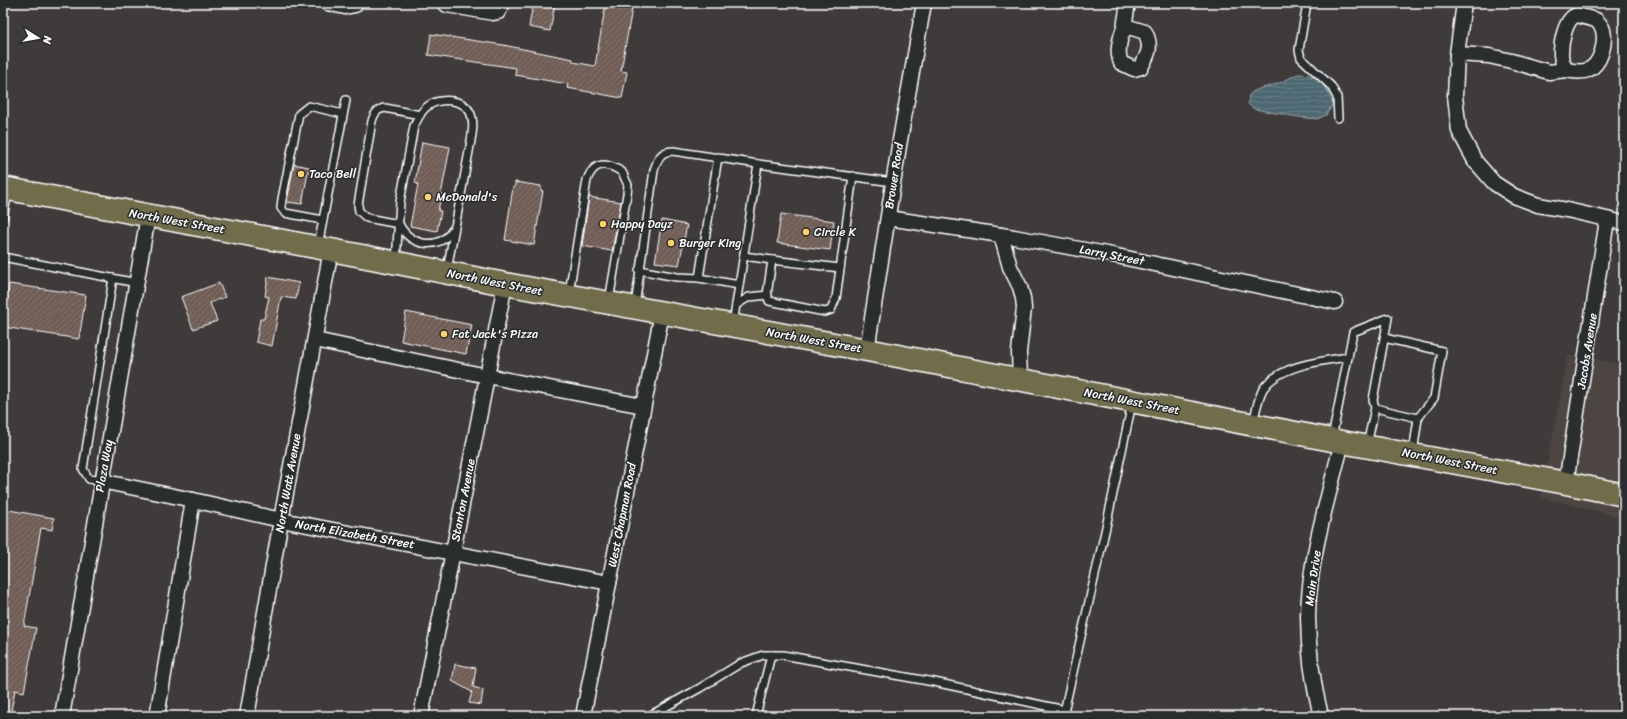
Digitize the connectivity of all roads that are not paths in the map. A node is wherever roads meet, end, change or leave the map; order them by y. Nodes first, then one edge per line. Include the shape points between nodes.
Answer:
1 (327, 3) edge
2 (356, 3) edge
3 (444, 3) edge
4 (503, 3) edge
5 (924, 3) edge
6 (1128, 3) edge
7 (1307, 3) edge
8 (1464, 3) edge
9 (1124, 28) dead end
10 (1458, 54) junction
11 (1566, 70) dead end
12 (346, 100) dead end
13 (343, 114) junction
14 (420, 115) junction
15 (1338, 118) dead end
16 (718, 157) junction
17 (758, 164) junction
18 (853, 176) junction
19 (893, 182) junction
20 (6, 189) edge
21 (148, 216) junction
22 (3, 218) edge
23 (888, 218) junction
24 (323, 220) junction
25 (1607, 220) junction
26 (1624, 223) edge
27 (399, 224) junction
28 (456, 224) junction
29 (1002, 235) junction
30 (325, 249) junction
31 (744, 256) junction
32 (3, 257) edge
33 (772, 260) junction
34 (396, 262) junction
35 (840, 268) junction
36 (640, 270) junction
37 (446, 273) junction
38 (113, 278) junction
39 (699, 278) junction
40 (137, 283) junction
41 (505, 284) junction
42 (739, 285) junction
43 (768, 295) junction
44 (569, 296) junction
45 (1335, 302) dead end
46 (609, 303) junction
47 (736, 305) junction
48 (634, 308) junction
49 (662, 313) junction
50 (733, 326) junction
51 (1384, 338) junction
52 (315, 340) junction
53 (867, 350) junction
54 (1348, 357) junction
55 (487, 376) junction
56 (1020, 379) junction
57 (1132, 401) junction
58 (643, 406) junction
59 (1375, 408) junction
60 (1418, 418) junction
61 (1252, 424) junction
62 (1336, 441) junction
63 (1367, 446) junction
64 (1413, 454) junction
65 (101, 481) junction
66 (1566, 483) junction
67 (1624, 495) edge
68 (193, 500) junction
69 (281, 520) junction
70 (453, 552) junction
71 (609, 583) junction
72 (771, 655) junction
73 (1064, 713) edge
74 (62, 716) edge
75 (157, 716) edge
76 (247, 716) edge
77 (422, 716) edge
78 (583, 716) edge
79 (650, 716) edge
80 (756, 716) edge
81 (1321, 716) edge

1 - 2 street via 344,7
3 - 4 street via 493,13 498,12
5 - 19 street, Brower Road
6 - 9 street
7 - 15 lane via 1298,50 1301,58 1331,86 1337,97
8 - 10 street
10 - 11 street via 1489,56 1549,72
10 - 25 street via 1455,96 1459,131 1475,161 1494,183 1514,196 1538,205
12 - 13 lane
13 - 24 lane
13 - 24 lane via 309,106 299,114 282,199 281,208 285,213
14 - 27 lane via 411,136
14 - 27 lane via 382,108 372,121 359,211 367,218
14 - 28 lane via 428,106 443,100 457,102 470,111 470,146
16 - 17 lane
16 - 36 lane via 668,151 659,156 654,170
16 - 39 lane
17 - 18 lane
17 - 31 lane
18 - 19 lane
18 - 35 lane
19 - 23 street, Brower Road
20 - 21 main road, North West Street
20 - 22 lane
21 - 30 main road, North West Street
21 - 40 street, Plaza Way
23 - 29 street, Larry Street
23 - 53 street, Brower Road
24 - 30 lane
25 - 26 street
25 - 66 street, Jacobs Avenue
27 - 28 lane via 408,236 428,243 443,240
27 - 34 lane
28 - 37 lane
29 - 45 street, Larry Street via 1112,254
29 - 56 street via 1010,267 1023,298
30 - 34 main road, North West Street
30 - 52 street, North Watt Avenue
31 - 33 lane
31 - 42 lane
32 - 38 lane
33 - 35 lane
33 - 43 lane
34 - 37 main road, North West Street
35 - 43 lane via 831,310 772,303
36 - 39 lane
36 - 48 lane
37 - 41 main road, North West Street
38 - 40 lane
38 - 65 lane via 83,469 89,479
39 - 42 lane
40 - 65 street, Plaza Way
41 - 44 main road, North West Street
41 - 55 street, Stanton Avenue
42 - 47 lane
43 - 47 lane via 749,297
44 - 46 main road, North West Street
44 - 46 lane via 586,180 589,172 604,164 622,172 628,185
46 - 48 main road, North West Street
47 - 50 lane
48 - 49 main road, North West Street
49 - 50 main road, North West Street
49 - 58 street, West Chapman Road
50 - 53 main road, North West Street
51 - 54 lane via 1388,318 1353,332
51 - 59 lane via 1373,400
51 - 60 lane via 1442,351 1434,398
52 - 55 street
52 - 69 street, North Watt Avenue
53 - 56 main road, North West Street
54 - 61 lane via 1305,364 1271,380 1263,390
54 - 62 lane
55 - 58 street
55 - 70 street, Stanton Avenue
56 - 57 main road, North West Street
57 - 61 main road, North West Street
57 - 73 lane
58 - 71 street, West Chapman Road
59 - 60 lane
59 - 63 lane
60 - 64 lane
61 - 62 main road, North West Street
62 - 63 main road, North West Street
62 - 81 street, Main Drive via 1314,565 1308,616 1310,652
63 - 64 main road, North West Street
64 - 66 main road, North West Street
65 - 68 street, North Elizabeth Street
65 - 74 street, Plaza Way
66 - 67 main road, North West Street
68 - 69 street, North Elizabeth Street
68 - 75 street
69 - 70 street, North Elizabeth Street
69 - 76 street, North Watt Avenue
70 - 71 street, North Elizabeth Street
70 - 77 street, Stanton Avenue
71 - 78 street, West Chapman Road
72 - 73 lane via 926,681
72 - 79 lane via 741,663
72 - 80 lane

